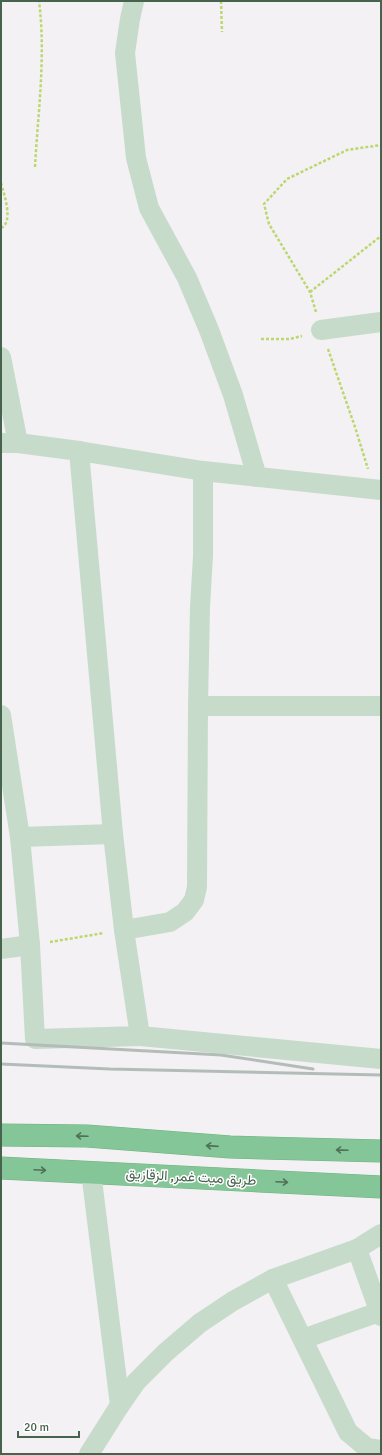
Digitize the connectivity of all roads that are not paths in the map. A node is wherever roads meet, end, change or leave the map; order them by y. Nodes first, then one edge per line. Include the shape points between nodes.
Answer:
1 (134, 1) edge
2 (381, 322) edge
3 (321, 330) road end
4 (1, 357) edge
5 (9, 443) edge
6 (79, 451) junction
7 (203, 471) junction
8 (257, 477) junction
9 (378, 490) edge
10 (198, 706) junction
11 (381, 706) edge
12 (1, 715) edge
13 (112, 834) junction
14 (20, 837) junction
15 (124, 930) junction
16 (30, 945) junction
17 (1, 949) edge
18 (140, 1036) junction
19 (381, 1058) edge
20 (1, 1135) edge
21 (381, 1151) edge
22 (1, 1168) edge
23 (91, 1172) junction
24 (381, 1187) edge
25 (381, 1234) edge
26 (357, 1249) junction
27 (273, 1279) junction
28 (380, 1314) edge
29 (303, 1339) junction
30 (120, 1405) junction
31 (381, 1450) edge
32 (89, 1454) edge

1 - 8 street via 125,53 138,165 149,208 187,278 209,330 233,395
2 - 3 street
4 - 5 street
5 - 6 street
6 - 7 street
6 - 13 street
7 - 8 street
7 - 10 street
8 - 9 street
10 - 11 street
10 - 15 street via 198,888 194,900 185,912 170,922
12 - 14 street
13 - 14 street
13 - 15 street
14 - 16 street
15 - 18 street
16 - 17 street
16 - 18 street via 35,1039
18 - 19 street
21 -> 20 highway via 230,1147 87,1136
22 -> 23 highway, طريق ميت غمر, الزقازيق
23 -> 24 highway, طريق ميت غمر, الزقازيق
23 - 30 street
25 - 26 street
26 - 27 street
26 - 28 street
27 - 29 street
27 - 30 street via 232,1301 200,1323 136,1382
28 - 29 street
29 - 31 street via 348,1432 368,1448
30 - 32 street

